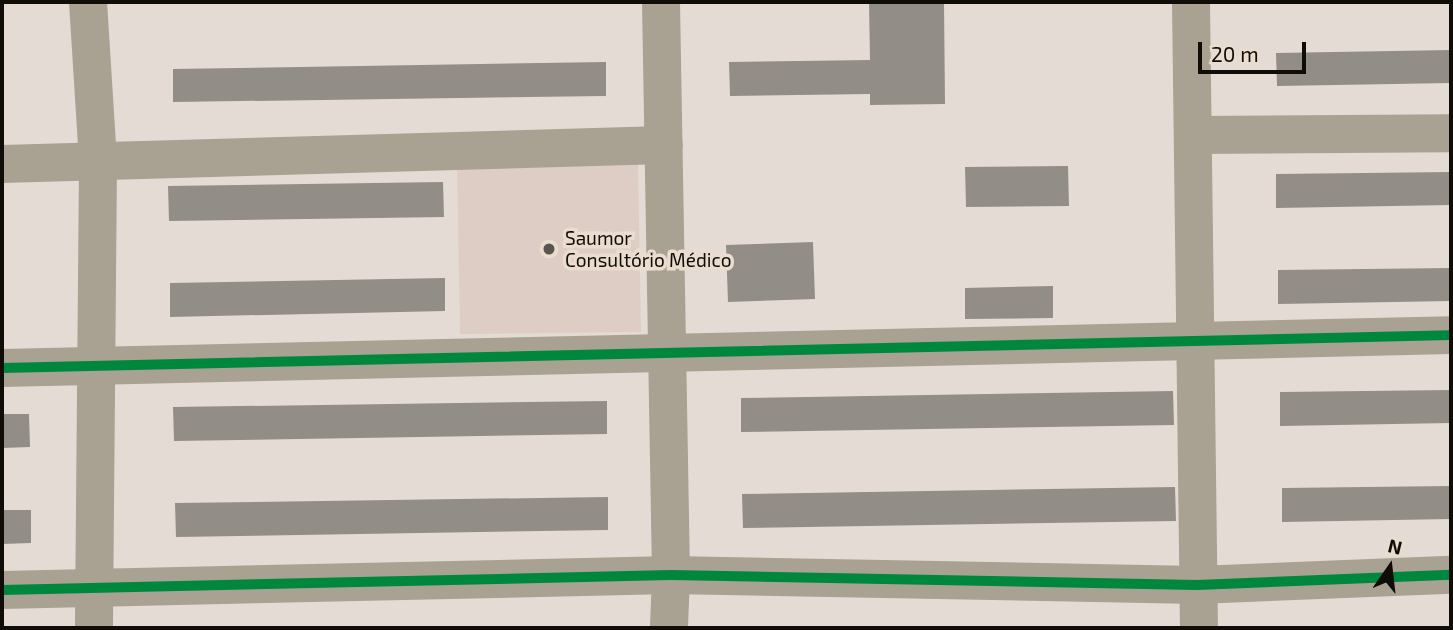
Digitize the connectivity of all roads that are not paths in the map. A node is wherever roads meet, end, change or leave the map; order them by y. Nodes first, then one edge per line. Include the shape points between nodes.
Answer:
1 (88, 2) edge
2 (662, 2) edge
3 (1191, 2) edge
4 (1451, 133) edge
5 (1194, 135) junction
6 (664, 145) junction
7 (2, 163) edge
8 (98, 163) junction
9 (1451, 335) edge
10 (1196, 341) junction
11 (667, 352) junction
12 (94, 366) junction
13 (2, 368) edge
14 (671, 575) junction
15 (1451, 575) edge
16 (1197, 585) junction
17 (2, 590) edge
18 (95, 590) junction
19 (94, 628) edge
20 (669, 628) edge
21 (1199, 628) edge

1 - 8 street
2 - 6 street
3 - 5 street
4 - 5 street
5 - 10 street
6 - 8 street
6 - 11 street
7 - 8 street
8 - 12 street
9 - 10 street
10 - 11 street
10 - 16 street
11 - 12 street
11 - 14 street
12 - 13 street
12 - 18 street
14 - 16 street
14 - 18 street
14 - 20 street
15 - 16 street
16 - 21 street
17 - 18 street
18 - 19 street

